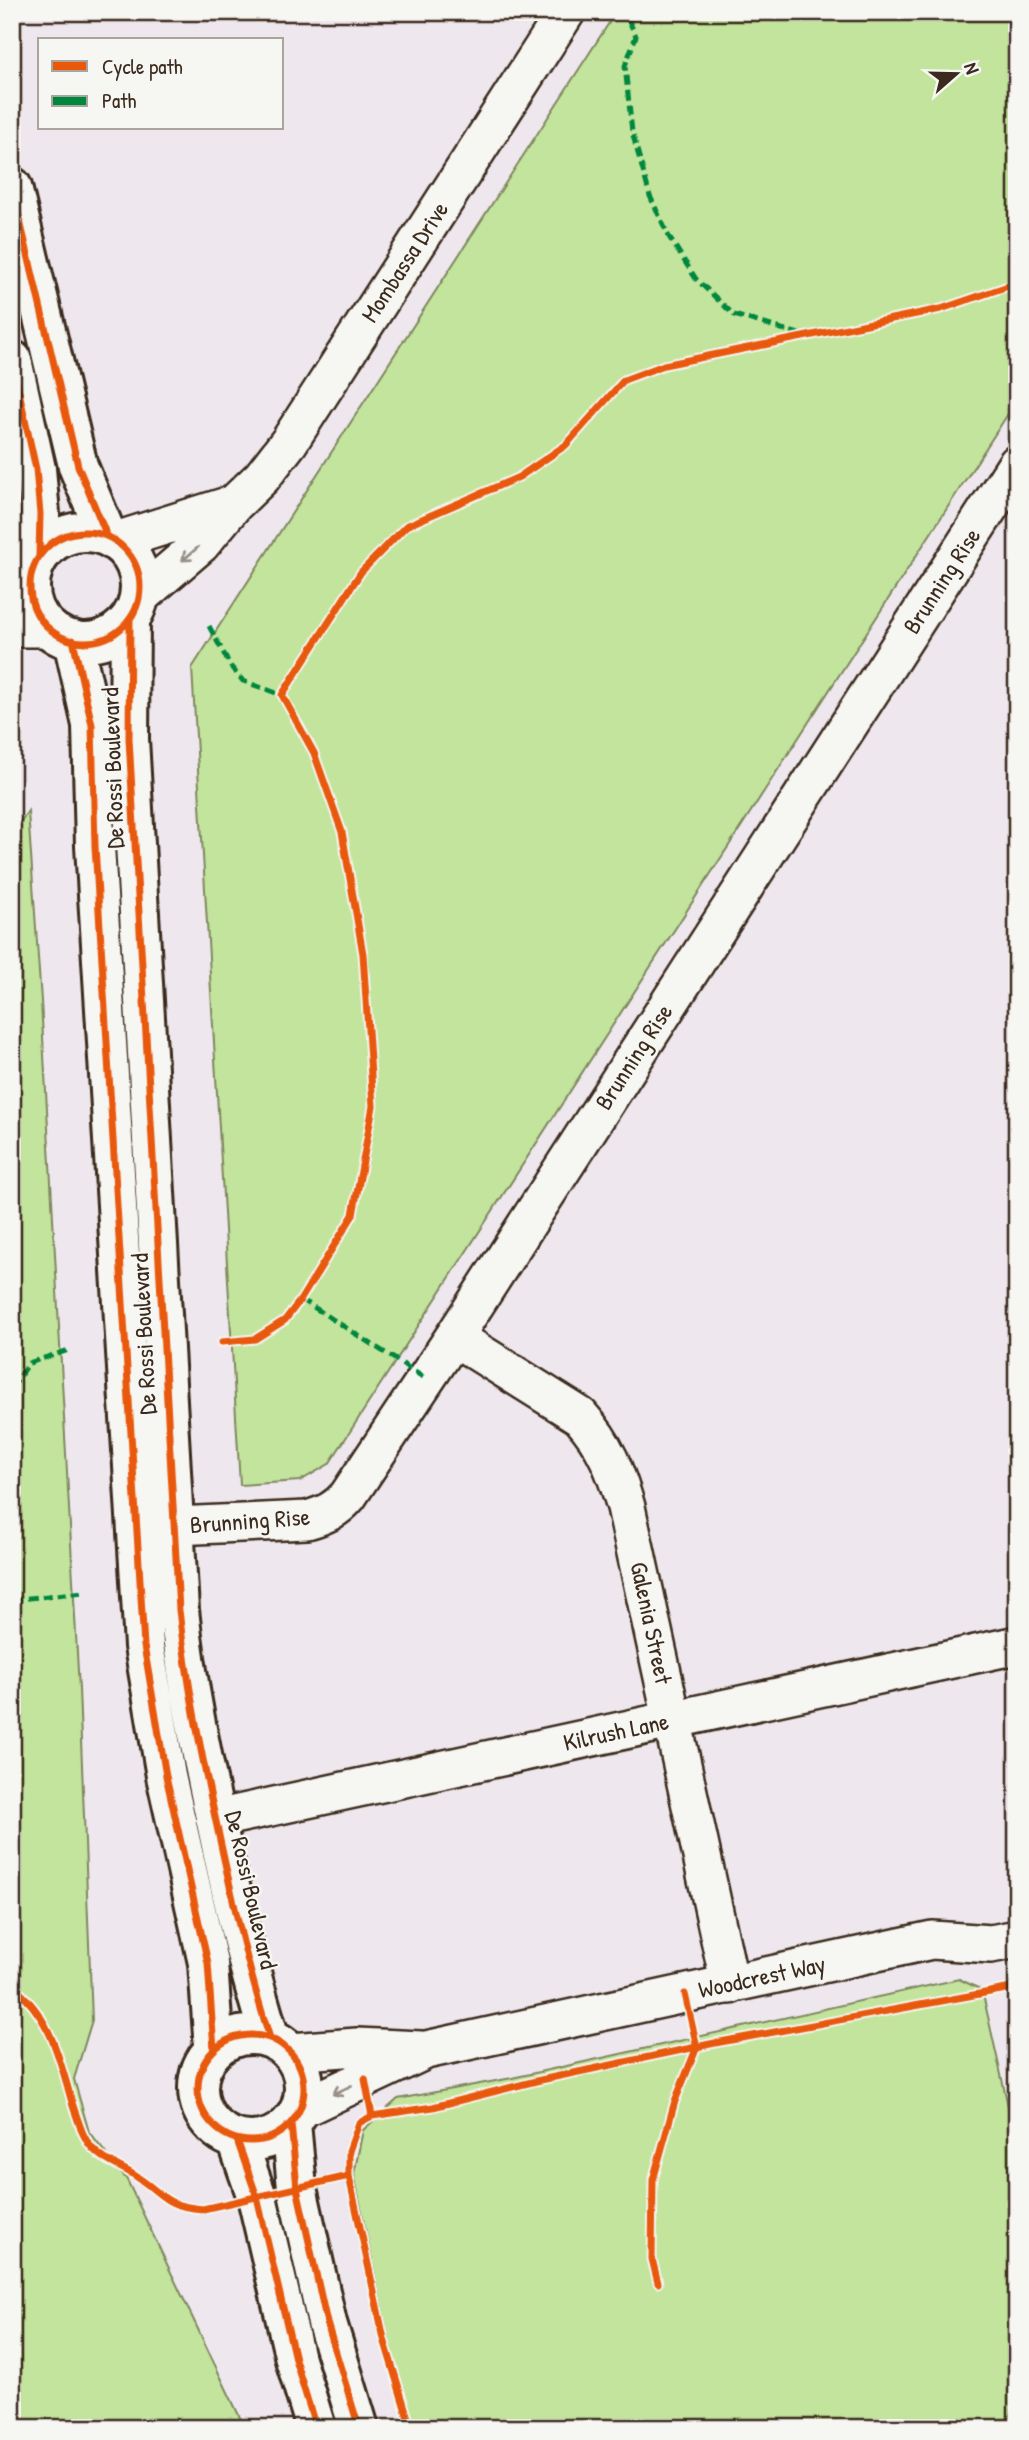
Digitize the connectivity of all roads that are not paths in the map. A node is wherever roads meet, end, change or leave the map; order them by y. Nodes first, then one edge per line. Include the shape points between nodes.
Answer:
1 (566, 12) edge
2 (12, 187) edge
3 (12, 360) edge
4 (1017, 464) edge
5 (234, 505) junction
6 (111, 538) junction
7 (29, 566) edge
8 (135, 608) junction
9 (45, 632) edge
10 (454, 1337) junction
11 (175, 1526) junction
12 (1017, 1645) edge
13 (671, 1720) junction
14 (215, 1819) junction
15 (1017, 1940) edge
16 (730, 1985) junction
17 (280, 2045) junction
18 (214, 2050) junction
19 (426, 2050) junction
20 (296, 2116) junction
21 (237, 2140) junction
22 (316, 2428) edge
23 (359, 2428) edge

1 - 5 street, Mombassa Drive via 289,442
2 - 6 street via 78,466
3 - 7 street via 36,468 40,514
4 - 10 street, Brunning Rise
5 - 6 street, Mombassa Drive
5 -> 8 street, Mombassa Drive
6 - 7 street via 88,531 69,534 53,542
6 - 8 street via 128,551 136,565 140,581
7 - 9 street via 31,598
8 - 9 street via 119,630 105,638 89,642
8 - 11 street, De Rossi Boulevard via 129,739
9 - 18 street, De Rossi Boulevard via 92,725 95,846 144,1646 166,1776 208,1963
10 - 11 street, Brunning Rise via 339,1507 307,1520
10 - 13 street, Galenia Street via 580,1416 609,1455 626,1507
11 - 14 street, De Rossi Boulevard via 186,1674
12 - 13 street, Kilrush Lane
13 - 14 street, Kilrush Lane
13 - 16 street, Galenia Street
14 - 17 street, De Rossi Boulevard via 248,1967
15 - 16 street, Woodcrest Way via 991,1944 932,1940
16 - 19 street, Woodcrest Way
17 - 18 street via 256,2034 240,2035
17 - 19 street, Woodcrest Way
17 - 20 street via 304,2079
18 - 21 street via 199,2077 202,2109 210,2123
19 -> 20 street, Woodcrest Way
20 - 21 street via 267,2139
20 - 23 street via 297,2188 327,2323
21 - 22 street via 257,2197

